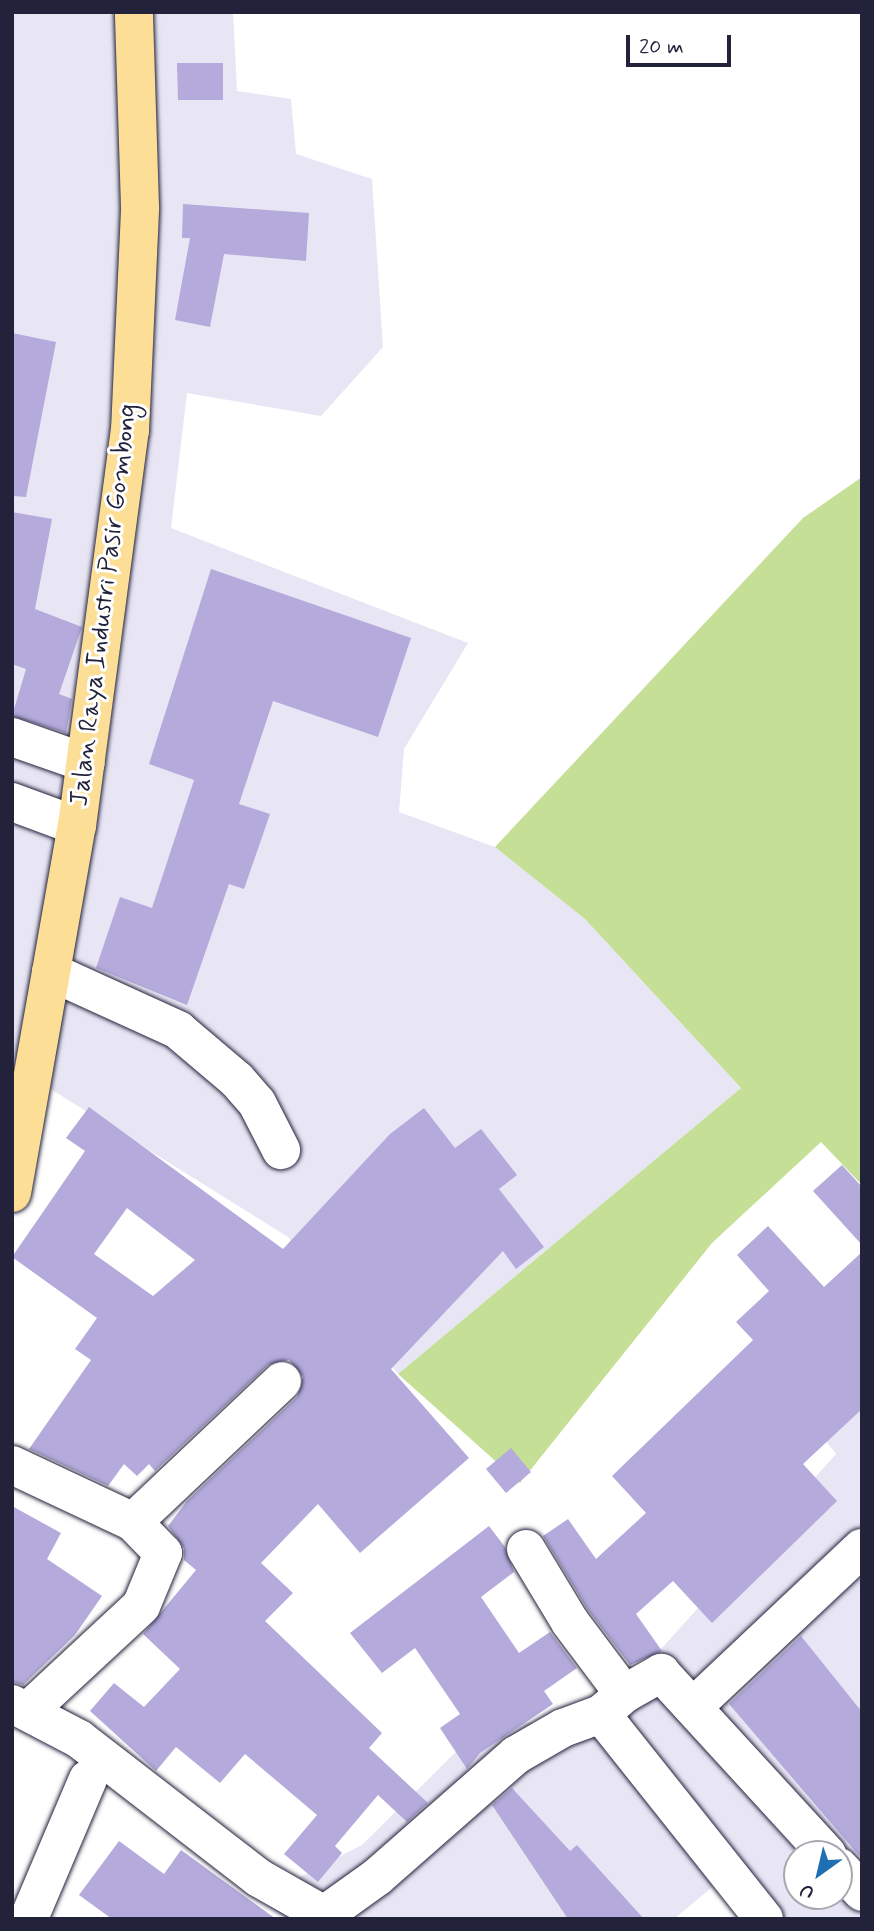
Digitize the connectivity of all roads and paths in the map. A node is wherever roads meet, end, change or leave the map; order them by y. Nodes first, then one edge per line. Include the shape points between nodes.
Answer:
1 (134, 12) edge
2 (12, 737) edge
3 (86, 763) junction
4 (12, 802) edge
5 (77, 826) junction
6 (51, 972) junction
7 (21, 1085) edge
8 (281, 1150) dead end
9 (12, 1193) edge
10 (282, 1381) dead end
11 (12, 1465) edge
12 (134, 1522) junction
13 (862, 1548) edge
14 (526, 1549) dead end
15 (612, 1704) junction
16 (20, 1707) edge
17 (693, 1707) junction
18 (88, 1779) dead end
19 (814, 1840) edge
20 (24, 1915) edge
21 (327, 1917) edge
22 (764, 1919) edge

1 - 3 main road, Jalan Raya Industri Pasir Gombong via 140,161 136,329 117,548
2 - 3 street
3 - 5 main road, Jalan Raya Industri Pasir Gombong
4 - 5 street
5 - 6 main road, Jalan Raya Industri Pasir Gombong
6 - 7 main road, Jalan Raya Industri Pasir Gombong
6 - 8 street via 178,1030 257,1103
7 - 9 main road, Jalan Raya Industri Pasir Gombong
10 - 12 street
11 - 12 street
12 - 16 street via 163,1553 141,1606
13 - 17 street
14 - 15 street
15 - 17 street via 661,1673
15 - 21 street via 516,1755
15 - 22 street
16 - 21 street via 79,1739 259,1878
17 - 19 street
18 - 20 street

